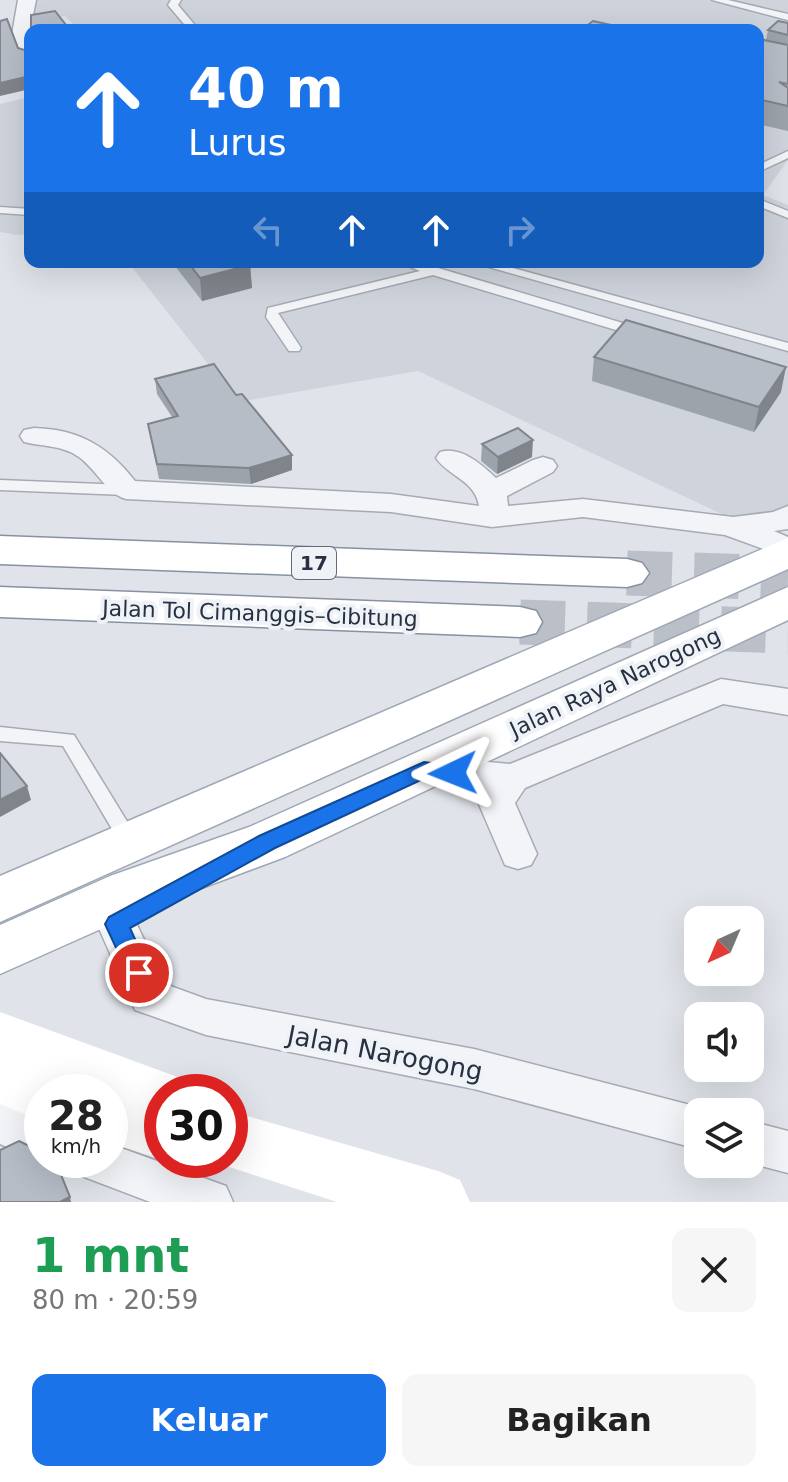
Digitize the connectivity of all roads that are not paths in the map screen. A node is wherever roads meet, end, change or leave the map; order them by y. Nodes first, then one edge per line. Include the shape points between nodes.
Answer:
1 (27, 0) edge
2 (162, 0) edge
3 (717, 0) edge
4 (175, 3) edge
5 (788, 17) edge
6 (190, 24) edge
7 (24, 38) edge
8 (0, 52) edge
9 (24, 52) edge
10 (788, 154) edge
11 (764, 166) edge
12 (764, 205) edge
13 (0, 210) edge
14 (24, 212) edge
15 (788, 215) edge
16 (424, 268) edge
17 (499, 268) edge
18 (433, 271) junction
19 (653, 337) edge
20 (788, 347) edge
21 (294, 348) dead end
22 (34, 436) dead end
23 (450, 458) dead end
24 (543, 466) dead end
25 (0, 485) edge
26 (126, 490) junction
27 (492, 504) junction
28 (788, 516) edge
29 (731, 526) junction
30 (0, 550) edge
31 (788, 550) edge
32 (627, 573) tunnel mouth
33 (0, 602) edge
34 (788, 602) edge
35 (520, 622) tunnel mouth
36 (788, 702) edge
37 (0, 734) edge
38 (424, 770) junction
39 (512, 778) junction
40 (267, 842) junction
41 (130, 843) junction
42 (518, 854) dead end
43 (0, 900) edge
44 (117, 924) junction
45 (0, 950) edge
46 (0, 978) edge
47 (0, 1038) edge
48 (0, 1077) edge
49 (24, 1086) edge
50 (144, 1092) edge
51 (0, 1123) edge
52 (684, 1124) edge
53 (24, 1133) edge
54 (128, 1133) edge
55 (248, 1145) edge
56 (764, 1146) edge
57 (788, 1152) edge
58 (128, 1169) edge
59 (176, 1181) edge
60 (438, 1202) edge

1 - 7 street via 20,25
2 - 4 lane
3 - 5 lane
4 - 6 lane
8 - 9 street
10 - 11 lane
12 - 15 lane
13 - 14 lane
16 - 18 lane
17 - 20 lane
18 - 19 lane
18 - 21 lane via 272,311
22 - 26 street via 55,435 90,448
23 - 27 street
24 - 27 street
25 - 26 lane
26 - 27 street
27 - 29 street via 583,508
28 - 29 street
29 - 31 street
30 - 32 main road, 17
31 - 41 main road
33 - 35 main road, Jalan Tol Cimanggis–Cibitung
34 - 38 main road, Jalan Raya Narogong
36 - 39 street via 721,691
37 - 41 lane via 68,740
38 - 39 street
38 - 40 main road, Jalan Raya Narogong
39 - 42 street via 496,802
40 - 44 main road
40 - 45 main road, Jalan Raya Narogong via 129,892
41 - 43 main road
44 - 46 main road
44 - 52 street, Jalan Narogong via 150,997 206,1017 474,1069
47 - 50 main road
48 - 49 main road
51 - 53 street
54 - 59 main road
55 - 60 main road
56 - 57 street
58 - 59 street

